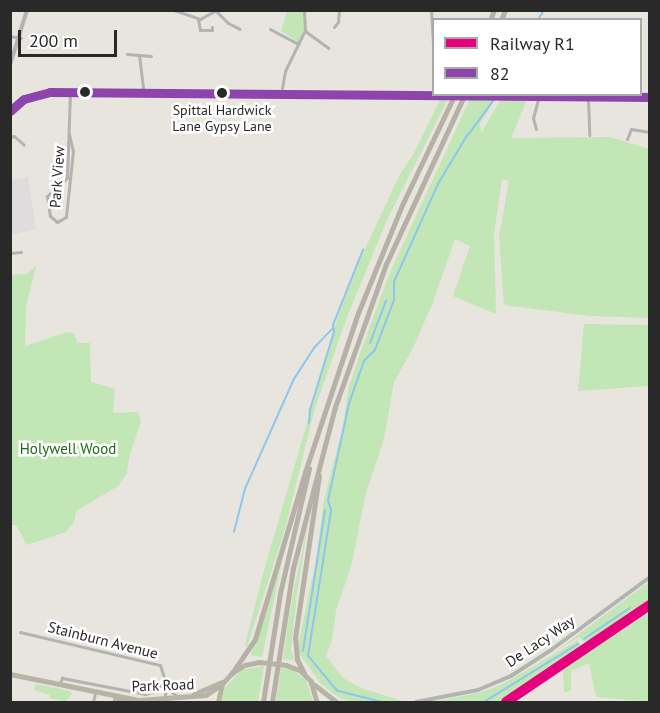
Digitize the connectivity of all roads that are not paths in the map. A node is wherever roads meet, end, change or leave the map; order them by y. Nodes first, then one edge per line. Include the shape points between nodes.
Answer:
1 (27, 10) edge
2 (174, 10) edge
3 (304, 10) edge
4 (339, 10) edge
5 (431, 10) edge
6 (216, 11) edge
7 (198, 19) junction
8 (338, 22) junction
9 (342, 25) dead end
10 (212, 27) dead end
11 (334, 27) dead end
12 (432, 27) edge
13 (240, 29) dead end
14 (305, 30) junction
15 (269, 31) dead end
16 (10, 36) edge
17 (21, 38) junction
18 (298, 44) junction
19 (322, 51) dead end
20 (128, 54) dead end
21 (139, 55) junction
22 (151, 56) dead end
23 (10, 65) edge
24 (69, 93) junction
25 (144, 94) junction
26 (281, 94) junction
27 (432, 95) edge
28 (454, 96) edge
29 (464, 96) edge
30 (539, 96) joint
31 (603, 96) edge
32 (650, 97) edge
33 (588, 98) junction
34 (10, 111) edge
35 (536, 129) dead end
36 (650, 132) edge
37 (69, 134) junction
38 (590, 135) dead end
39 (10, 137) edge
40 (627, 139) dead end
41 (24, 145) dead end
42 (21, 252) dead end
43 (10, 253) edge
44 (318, 435) junction
45 (326, 439) junction
46 (650, 577) edge
47 (20, 632) dead end
48 (232, 673) junction
49 (304, 673) junction
50 (10, 674) edge
51 (165, 679) junction
52 (227, 679) junction
53 (311, 681) junction
54 (222, 684) junction
55 (59, 685) junction
56 (167, 686) junction
57 (98, 694) junction
58 (189, 696) junction
59 (178, 697) junction
60 (431, 698) junction
61 (139, 700) junction
62 (164, 700) edge
63 (93, 702) edge
64 (127, 702) edge
65 (149, 702) edge
66 (218, 702) edge
67 (263, 702) edge
68 (272, 702) edge
69 (317, 702) edge
70 (337, 702) edge
71 (416, 702) edge
72 (423, 702) edge

1 - 17 street
2 - 7 street
3 - 14 street
4 - 8 street
5 - 12 street
6 - 7 street
6 - 13 street via 228,24
7 - 10 street via 198,29
8 - 9 street
8 - 11 street
14 - 18 street
14 - 19 street via 326,47
15 - 18 street
16 - 17 street
17 - 23 street
18 - 26 street via 283,77
20 - 21 street
21 - 22 street
21 - 25 street
24 - 25 street
24 - 34 street via 42,93 24,99
24 - 37 street, Park View
25 - 26 street
26 - 27 street
28 - 44 highway via 379,260
29 - 45 highway via 386,264
30 - 33 street
30 - 35 street via 533,118
31 - 32 street
31 - 33 street
33 - 38 street
36 - 40 street via 629,128
37 - 37 street, Park View via 73,151 66,217 57,222 50,216 48,196 68,178
39 - 41 street
42 - 43 street
44 - 48 highway via 255,639
44 - 67 highway via 270,651
45 - 49 highway via 295,638 297,659
45 - 68 highway via 293,568
46 - 60 street, De Lacy Way via 511,676 478,690
47 - 51 street, Stainburn Avenue via 157,664
48 - 49 main road via 259,662 286,665
48 - 52 main road
49 - 53 main road
50 - 55 main road, Park Road
51 - 55 street, Park Road via 158,690 145,694 63,678
51 - 56 street, Stainburn Avenue
52 - 54 main road
52 - 58 main road
53 - 69 main road
53 - 70 main road
54 - 58 main road, Park Road via 206,695
54 - 66 main road
55 - 57 main road, Park Road
56 - 59 street, Stainburn Avenue
56 - 62 street, Stainburn Avenue
57 - 61 main road, Park Road
57 - 63 street
57 - 64 main road, Park Road
58 - 59 main road, Park Road
59 - 62 main road, Park Road
60 - 71 street, De Lacy Way
60 - 72 street, De Lacy Way
61 - 62 main road, Park Road
61 - 65 main road

